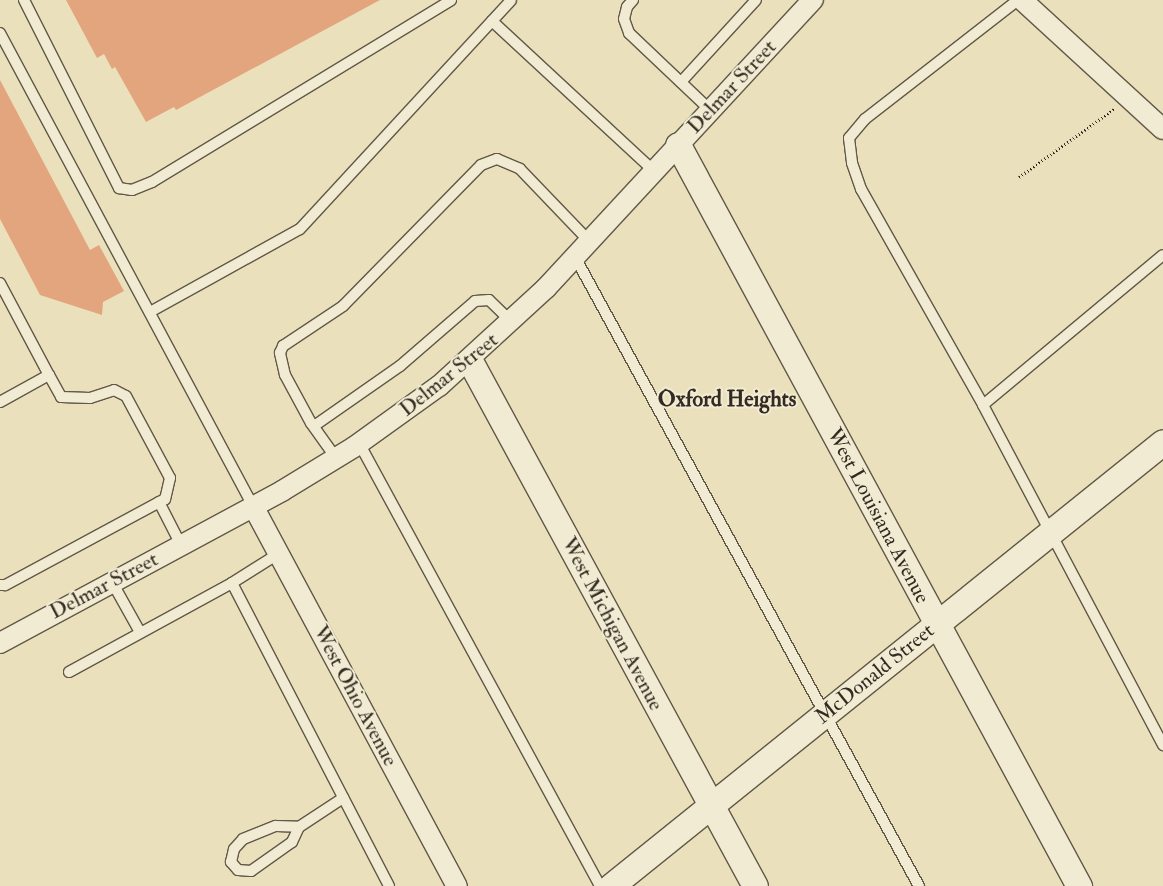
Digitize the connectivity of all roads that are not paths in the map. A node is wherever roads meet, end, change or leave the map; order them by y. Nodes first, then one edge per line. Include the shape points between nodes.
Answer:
1 (24, 0) edge
2 (451, 0) edge
3 (511, 0) edge
4 (633, 0) edge
5 (756, 0) edge
6 (813, 0) edge
7 (1018, 0) edge
8 (1022, 0) edge
9 (492, 21) junction
10 (0, 33) edge
11 (681, 82) junction
12 (710, 110) junction
13 (1163, 129) edge
14 (678, 145) junction
15 (653, 170) junction
16 (589, 241) junction
17 (1163, 254) edge
18 (575, 257) junction
19 (0, 283) edge
20 (150, 312) junction
21 (512, 322) junction
22 (470, 361) junction
23 (49, 375) junction
24 (0, 402) edge
25 (983, 405) junction
26 (314, 426) junction
27 (359, 443) junction
28 (1162, 445) edge
29 (336, 458) junction
30 (159, 502) junction
31 (252, 506) junction
32 (1050, 533) junction
33 (181, 545) junction
34 (278, 554) junction
35 (112, 582) junction
36 (232, 583) junction
37 (0, 585) edge
38 (936, 624) junction
39 (140, 632) junction
40 (0, 642) edge
41 (69, 672) dead end
42 (826, 714) junction
43 (1163, 745) edge
44 (343, 798) junction
45 (711, 806) junction
46 (299, 827) junction
47 (389, 886) edge
48 (458, 886) edge
49 (600, 886) edge
50 (611, 886) edge
51 (755, 886) edge
52 (919, 886) edge
53 (1078, 886) edge

1 - 2 lane via 118,188 132,190 152,182
3 - 9 lane
4 - 11 lane via 624,19 629,33
5 - 11 lane
6 - 12 street, Delmar Street
7 - 25 lane via 865,119 849,138 852,163 861,189
8 - 13 street
9 - 15 lane
9 - 20 lane via 300,229
10 - 20 lane
11 - 12 lane
12 - 14 street, Delmar Street
14 - 15 street, Delmar Street
14 - 38 street, West Louisiana Avenue
15 - 16 street, Delmar Street
16 - 18 street, Delmar Street
16 - 26 lane via 520,169 497,159 481,164 343,306 283,346 280,353 285,375
17 - 25 lane
18 - 21 street, Delmar Street
18 - 42 lane
19 - 23 lane
20 - 31 lane
21 - 22 street, Delmar Street
21 - 26 lane via 490,300 475,301 400,366
22 - 27 street, Delmar Street
22 - 45 street, West Michigan Avenue
23 - 24 lane
23 - 30 lane via 61,397 90,398 114,390 126,396 170,478 165,499
25 - 32 lane
26 - 29 lane
27 - 29 street, Delmar Street
27 - 49 lane
28 - 32 street, McDonald Street
29 - 31 street, Delmar Street
30 - 33 lane
30 - 37 lane via 5,586
31 - 33 street, Delmar Street
31 - 34 street, West Ohio Avenue
32 - 38 street, McDonald Street
32 - 43 lane
33 - 35 street, Delmar Street
34 - 36 lane
34 - 48 street, West Ohio Avenue
35 - 39 lane
35 - 40 street, Delmar Street
36 - 39 lane
36 - 44 lane
38 - 42 street, McDonald Street
38 - 53 street, West Louisiana Avenue
39 - 41 lane
42 - 45 street, McDonald Street
42 - 52 lane
44 - 46 lane
44 - 47 lane
45 - 50 street, McDonald Street
45 - 51 street, West Michigan Avenue
46 - 46 lane via 276,826 244,839 234,849 231,862 238,870 251,872 292,842

